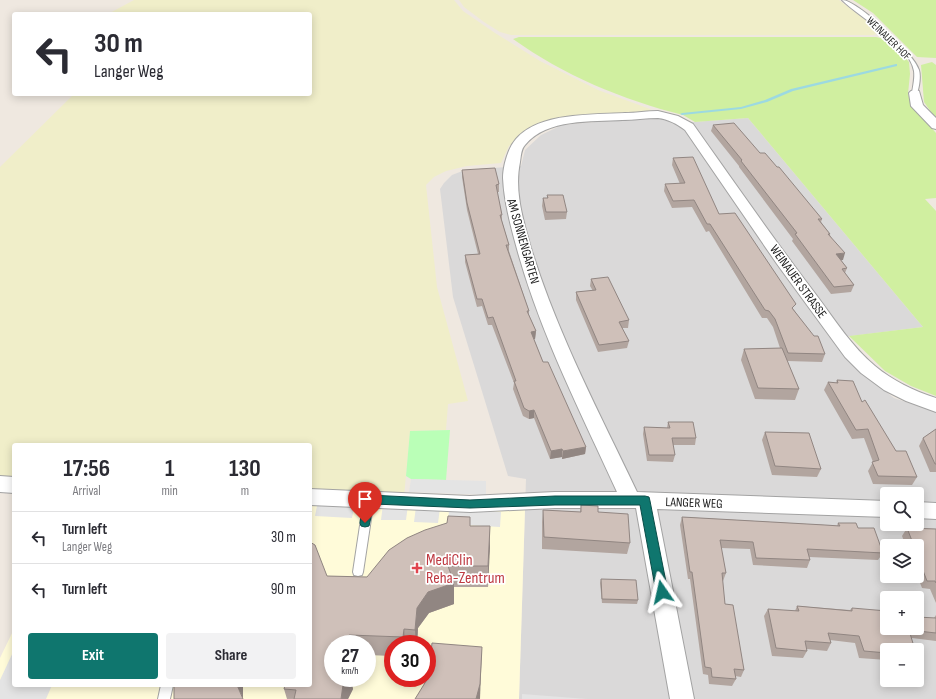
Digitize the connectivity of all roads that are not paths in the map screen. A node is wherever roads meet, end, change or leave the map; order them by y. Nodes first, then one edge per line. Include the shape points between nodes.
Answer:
1 (844, 0) edge
2 (915, 94) joint
3 (936, 125) edge
4 (688, 127) joint
5 (936, 405) edge
6 (0, 484) edge
7 (12, 485) edge
8 (312, 497) edge
9 (369, 499) junction
10 (638, 500) junction
11 (880, 509) edge
12 (924, 510) edge
13 (936, 511) edge
14 (358, 572) dead end
15 (167, 687) edge
16 (164, 699) edge
17 (682, 699) edge

1 - 2 lane, WEINAUER HOF via 871,20 910,56 916,70
2 - 3 street, WEINAUER HOF via 917,106
4 - 5 street, WEINAUER STRASSE via 795,278 860,362 896,389
4 - 10 street, AM SONNENGARTEN via 673,117 662,114 558,122 523,139 512,157 510,191 532,273 561,351
6 - 7 street
8 - 9 street, LANGER WEG
9 - 10 street, LANGER WEG via 470,504
9 - 14 lane
10 - 11 street, LANGER WEG
10 - 17 street, AM SONNENGARTEN
12 - 13 street
15 - 16 lane

